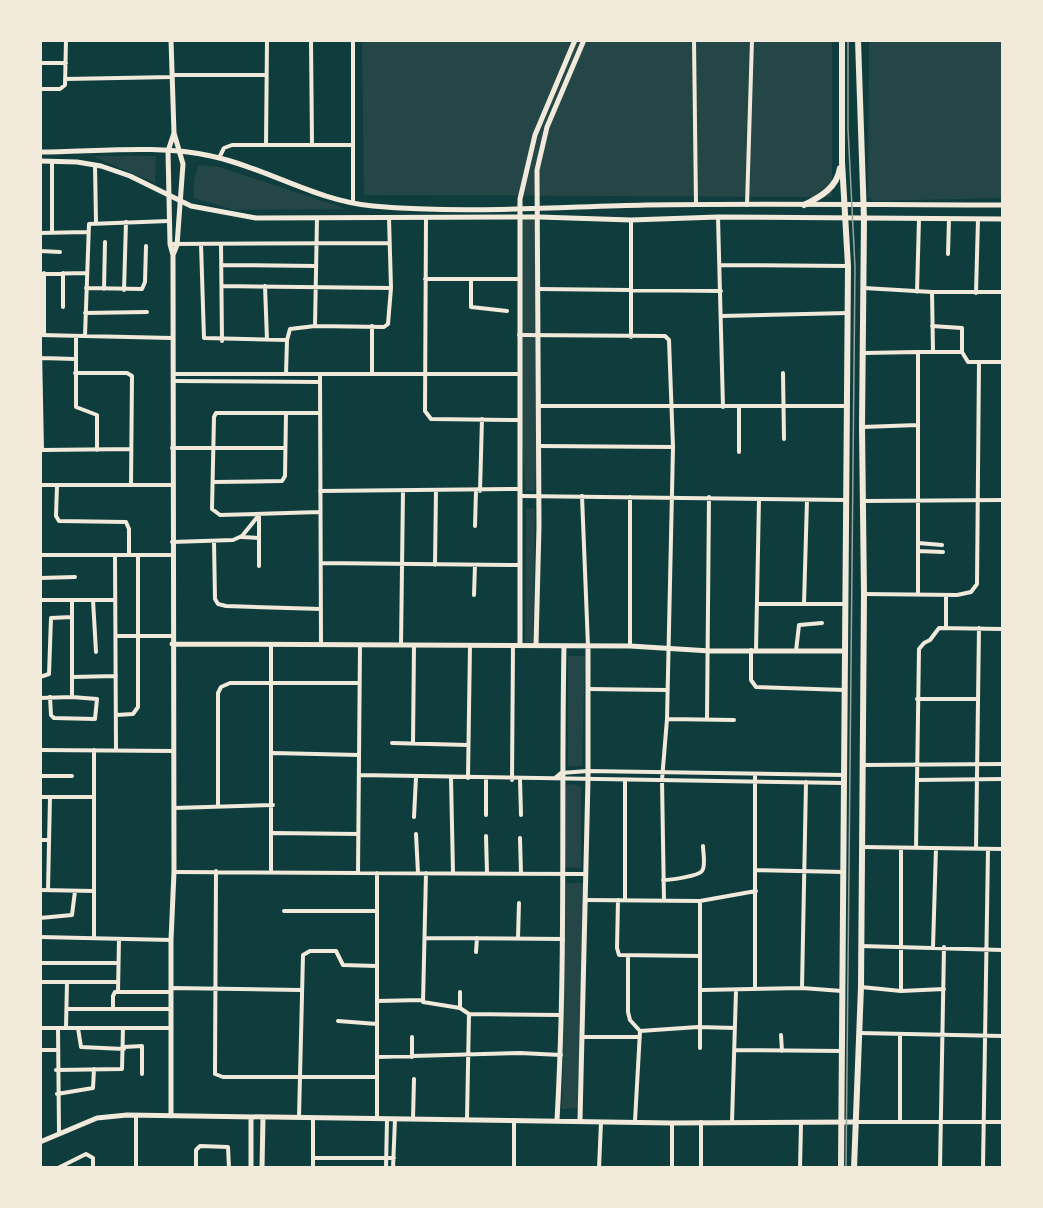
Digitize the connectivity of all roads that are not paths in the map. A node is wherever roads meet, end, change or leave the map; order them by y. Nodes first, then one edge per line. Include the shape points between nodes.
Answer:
1 (66, 40) edge
2 (171, 40) edge
3 (267, 40) edge
4 (311, 40) edge
5 (353, 40) edge
6 (575, 40) edge
7 (584, 40) edge
8 (694, 40) edge
9 (752, 40) edge
10 (842, 40) edge
11 (858, 40) edge
12 (40, 63) edge
13 (66, 63) junction
14 (266, 75) junction
15 (172, 76) junction
16 (65, 79) junction
17 (40, 89) edge
18 (174, 133) junction
19 (266, 145) junction
20 (312, 145) junction
21 (353, 145) junction
22 (168, 151) junction
23 (40, 152) edge
24 (182, 152) junction
25 (219, 158) junction
26 (40, 161) edge
27 (52, 161) junction
28 (842, 162) junction
29 (95, 165) junction
30 (168, 196) junction
31 (180, 202) junction
32 (353, 204) junction
33 (844, 204) junction
34 (696, 205) junction
35 (747, 205) junction
36 (804, 205) junction
37 (863, 205) junction
38 (1002, 205) edge
39 (519, 208) junction
40 (539, 208) junction
41 (426, 216) junction
42 (519, 217) junction
43 (539, 217) junction
44 (718, 217) junction
45 (317, 218) junction
46 (389, 218) junction
47 (845, 218) junction
48 (864, 219) junction
49 (919, 219) junction
50 (949, 219) junction
51 (978, 219) junction
52 (1002, 219) edge
53 (631, 220) junction
54 (126, 221) junction
55 (169, 221) junction
56 (96, 222) junction
57 (87, 229) junction
58 (52, 232) junction
59 (40, 233) edge
60 (105, 242) dead end
61 (390, 243) junction
62 (170, 244) junction
63 (177, 244) junction
64 (201, 244) junction
65 (221, 244) junction
66 (316, 244) junction
67 (146, 246) dead end
68 (40, 251) edge
69 (60, 252) dead end
70 (948, 254) dead end
71 (173, 255) junction
72 (221, 265) junction
73 (316, 266) junction
74 (720, 266) junction
75 (848, 266) junction
76 (42, 273) edge
77 (63, 273) junction
78 (86, 273) junction
79 (425, 279) junction
80 (471, 279) junction
81 (519, 279) junction
82 (265, 285) junction
83 (316, 285) junction
84 (222, 286) junction
85 (86, 288) junction
86 (391, 288) junction
87 (864, 288) junction
88 (104, 289) junction
89 (539, 289) junction
90 (630, 289) junction
91 (124, 290) junction
92 (721, 291) junction
93 (917, 292) junction
94 (932, 292) junction
95 (1002, 292) edge
96 (976, 293) junction
97 (63, 307) dead end
98 (507, 310) dead end
99 (147, 312) dead end
100 (85, 313) junction
101 (848, 313) junction
102 (722, 316) junction
103 (315, 326) junction
104 (372, 326) junction
105 (932, 326) junction
106 (42, 335) edge
107 (518, 335) junction
108 (539, 335) junction
109 (76, 336) junction
110 (85, 336) junction
111 (630, 337) junction
112 (172, 338) junction
113 (222, 340) junction
114 (267, 340) junction
115 (287, 340) junction
116 (40, 349) edge
117 (933, 351) junction
118 (918, 352) junction
119 (962, 352) junction
120 (864, 353) junction
121 (41, 358) edge
122 (75, 359) junction
123 (979, 362) junction
124 (1002, 362) edge
125 (75, 373) junction
126 (783, 373) dead end
127 (286, 374) junction
128 (372, 374) junction
129 (424, 374) junction
130 (518, 374) junction
131 (320, 375) junction
132 (172, 378) junction
133 (320, 381) junction
134 (539, 406) junction
135 (739, 406) junction
136 (783, 406) junction
137 (846, 406) junction
138 (673, 407) junction
139 (723, 407) junction
140 (285, 413) junction
141 (320, 413) junction
142 (482, 419) junction
143 (518, 420) junction
144 (918, 424) junction
145 (861, 427) junction
146 (784, 439) dead end
147 (539, 446) junction
148 (673, 447) junction
149 (172, 448) junction
150 (214, 448) junction
151 (285, 448) junction
152 (131, 449) junction
153 (41, 450) edge
154 (97, 450) junction
155 (739, 452) dead end
156 (213, 482) junction
157 (40, 485) edge
158 (57, 485) junction
159 (131, 485) junction
160 (172, 485) junction
161 (520, 489) junction
162 (320, 490) junction
163 (403, 490) junction
164 (436, 490) junction
165 (478, 490) junction
166 (539, 495) junction
167 (520, 496) junction
168 (582, 496) junction
169 (630, 496) junction
170 (709, 497) junction
171 (672, 498) junction
172 (759, 499) junction
173 (807, 500) junction
174 (846, 500) junction
175 (918, 500) junction
176 (1002, 500) edge
177 (862, 501) junction
178 (978, 501) junction
179 (321, 512) junction
180 (259, 515) junction
181 (475, 526) dead end
182 (242, 537) junction
183 (259, 538) junction
184 (172, 542) junction
185 (214, 542) junction
186 (918, 543) junction
187 (942, 545) dead end
188 (918, 550) junction
189 (943, 552) dead end
190 (40, 555) edge
191 (115, 555) junction
192 (129, 555) junction
193 (138, 555) junction
194 (172, 555) junction
195 (321, 563) junction
196 (402, 564) junction
197 (435, 565) junction
198 (475, 565) junction
199 (520, 565) junction
200 (259, 566) dead end
201 (75, 577) dead end
202 (40, 578) edge
203 (864, 594) junction
204 (474, 595) dead end
205 (918, 595) junction
206 (946, 596) junction
207 (40, 600) edge
208 (72, 600) junction
209 (93, 600) junction
210 (115, 600) junction
211 (758, 604) junction
212 (804, 604) junction
213 (846, 604) junction
214 (321, 609) junction
215 (72, 617) junction
216 (822, 623) dead end
217 (946, 628) junction
218 (979, 628) junction
219 (1002, 629) edge
220 (116, 636) junction
221 (137, 636) junction
222 (172, 636) junction
223 (172, 644) junction
224 (271, 644) junction
225 (321, 645) junction
226 (360, 645) junction
227 (401, 645) junction
228 (414, 645) junction
229 (470, 645) junction
230 (536, 645) junction
231 (516, 646) junction
232 (564, 646) junction
233 (588, 646) junction
234 (630, 646) junction
235 (668, 648) junction
236 (754, 650) junction
237 (710, 651) junction
238 (796, 651) junction
239 (845, 651) junction
240 (96, 652) dead end
241 (116, 676) junction
242 (40, 677) edge
243 (72, 677) junction
244 (272, 683) junction
245 (359, 683) junction
246 (588, 689) junction
247 (667, 690) junction
248 (845, 690) junction
249 (72, 697) junction
250 (40, 698) edge
251 (50, 698) junction
252 (917, 699) junction
253 (977, 699) junction
254 (116, 715) junction
255 (707, 718) junction
256 (667, 719) junction
257 (734, 720) dead end
258 (392, 743) dead end
259 (413, 743) junction
260 (468, 745) junction
261 (116, 749) junction
262 (40, 750) edge
263 (94, 750) junction
264 (174, 751) junction
265 (273, 753) junction
266 (359, 755) junction
267 (917, 764) junction
268 (1002, 764) edge
269 (862, 765) junction
270 (976, 765) junction
271 (588, 771) junction
272 (663, 771) junction
273 (755, 775) junction
274 (844, 775) junction
275 (40, 776) edge
276 (72, 776) dead end
277 (359, 776) junction
278 (806, 776) junction
279 (416, 777) junction
280 (559, 777) junction
281 (451, 778) junction
282 (468, 778) junction
283 (486, 778) junction
284 (520, 779) junction
285 (588, 779) junction
286 (976, 779) junction
287 (1002, 779) edge
288 (512, 780) junction
289 (625, 780) junction
290 (662, 780) junction
291 (917, 780) junction
292 (755, 783) junction
293 (844, 783) junction
294 (806, 784) junction
295 (40, 797) edge
296 (50, 797) junction
297 (94, 797) junction
298 (273, 805) junction
299 (218, 806) junction
300 (174, 808) junction
301 (486, 815) dead end
302 (521, 815) dead end
303 (414, 817) dead end
304 (273, 832) junction
305 (358, 834) junction
306 (416, 834) dead end
307 (486, 836) dead end
308 (520, 838) dead end
309 (40, 840) edge
310 (49, 840) junction
311 (703, 846) dead end
312 (861, 847) junction
313 (901, 848) junction
314 (916, 848) junction
315 (936, 848) junction
316 (976, 849) junction
317 (988, 849) junction
318 (1002, 849) edge
319 (271, 870) junction
320 (756, 870) junction
321 (216, 871) junction
322 (174, 872) junction
323 (806, 872) junction
324 (844, 872) junction
325 (358, 873) junction
326 (377, 873) junction
327 (418, 873) junction
328 (426, 873) junction
329 (453, 873) junction
330 (487, 873) junction
331 (521, 874) junction
332 (562, 874) junction
333 (585, 874) junction
334 (663, 880) junction
335 (40, 890) edge
336 (48, 890) junction
337 (75, 891) junction
338 (94, 891) junction
339 (756, 891) junction
340 (586, 900) junction
341 (618, 900) junction
342 (625, 900) junction
343 (664, 901) junction
344 (700, 901) junction
345 (519, 903) dead end
346 (284, 911) dead end
347 (377, 911) junction
348 (40, 918) edge
349 (40, 938) edge
350 (94, 938) junction
351 (425, 938) junction
352 (477, 938) junction
353 (518, 938) junction
354 (118, 939) junction
355 (563, 939) junction
356 (171, 940) junction
357 (861, 946) junction
358 (901, 946) junction
359 (933, 947) junction
360 (944, 947) junction
361 (987, 949) junction
362 (1002, 950) edge
363 (476, 952) dead end
364 (628, 956) junction
365 (700, 957) junction
366 (40, 963) edge
367 (118, 963) junction
368 (377, 966) junction
369 (40, 982) edge
370 (67, 982) junction
371 (118, 982) junction
372 (861, 987) junction
373 (802, 988) junction
374 (214, 989) junction
375 (755, 989) junction
376 (944, 989) junction
377 (171, 990) junction
378 (300, 990) junction
379 (700, 990) junction
380 (736, 991) junction
381 (842, 991) junction
382 (901, 991) junction
383 (118, 992) junction
384 (460, 992) dead end
385 (377, 1000) junction
386 (422, 1000) junction
387 (460, 1008) junction
388 (67, 1009) junction
389 (112, 1009) junction
390 (171, 1009) junction
391 (469, 1014) junction
392 (561, 1015) junction
393 (338, 1021) dead end
394 (377, 1024) junction
395 (698, 1027) junction
396 (40, 1028) edge
397 (58, 1028) junction
398 (66, 1028) junction
399 (78, 1028) junction
400 (171, 1028) junction
401 (735, 1028) junction
402 (123, 1029) junction
403 (640, 1031) junction
404 (859, 1033) junction
405 (781, 1035) dead end
406 (900, 1035) junction
407 (942, 1035) junction
408 (986, 1036) junction
409 (1002, 1036) edge
410 (411, 1037) dead end
411 (583, 1037) junction
412 (640, 1037) junction
413 (124, 1048) junction
414 (700, 1048) dead end
415 (40, 1050) edge
416 (57, 1050) junction
417 (735, 1050) junction
418 (782, 1051) junction
419 (842, 1051) junction
420 (470, 1054) junction
421 (561, 1055) junction
422 (377, 1057) junction
423 (412, 1057) junction
424 (94, 1069) junction
425 (56, 1070) junction
426 (142, 1074) dead end
427 (299, 1076) junction
428 (377, 1077) junction
429 (414, 1079) dead end
430 (57, 1094) junction
431 (136, 1115) junction
432 (171, 1116) junction
433 (251, 1117) junction
434 (263, 1117) junction
435 (298, 1118) junction
436 (314, 1118) junction
437 (376, 1118) junction
438 (387, 1118) junction
439 (395, 1119) junction
440 (413, 1119) junction
441 (467, 1119) junction
442 (514, 1120) junction
443 (557, 1120) junction
444 (580, 1120) junction
445 (601, 1121) junction
446 (635, 1121) junction
447 (701, 1122) junction
448 (732, 1122) junction
449 (854, 1122) junction
450 (900, 1122) junction
451 (983, 1122) junction
452 (1002, 1122) edge
453 (672, 1123) junction
454 (941, 1123) junction
455 (801, 1124) junction
456 (842, 1124) junction
457 (59, 1132) junction
458 (40, 1142) edge
459 (313, 1158) junction
460 (386, 1158) junction
461 (394, 1158) junction
462 (58, 1167) edge
463 (93, 1167) edge
464 (136, 1167) edge
465 (196, 1167) edge
466 (229, 1167) edge
467 (251, 1167) edge
468 (262, 1167) edge
469 (313, 1167) edge
470 (386, 1167) edge
471 (393, 1167) edge
472 (514, 1167) edge
473 (599, 1167) edge
474 (672, 1167) edge
475 (701, 1167) edge
476 (800, 1167) edge
477 (841, 1167) edge
478 (854, 1167) edge
479 (940, 1167) edge
480 (983, 1167) edge

1 - 13 street
2 - 15 street
3 - 14 street
4 - 20 street
5 - 21 street
6 - 39 street via 536,135
7 - 40 street via 543,141 537,170
8 - 34 street
9 - 35 street
10 - 28 main road
11 - 37 main road
12 - 13 street
13 - 16 street
14 - 15 street
14 - 19 street
15 - 16 street
15 - 18 street
16 - 17 street via 60,89
18 - 22 street
18 - 24 street
19 - 20 street
19 - 25 street via 228,146
20 - 21 street
21 - 32 street
22 - 23 street
22 - 24 street
22 - 30 street
24 - 25 street
24 - 31 street
25 - 32 street
26 - 27 street
27 - 29 street
27 - 58 street
28 - 33 main road
28 - 36 main road via 833,184
29 - 30 street via 130,176
29 - 56 street
30 - 31 street
30 - 55 street
31 - 45 street via 244,217
31 - 63 street
32 - 39 street
33 - 36 street
33 - 37 street
33 - 47 main road
34 - 35 street
34 - 40 street
35 - 36 street
37 - 38 street
37 - 48 main road
39 - 40 street
39 - 42 street
40 - 43 street
41 - 42 street
41 - 46 street
41 - 79 street
42 - 43 street
42 - 81 street
43 - 53 street
43 - 89 street
44 - 47 street
44 - 53 street
44 - 74 street
45 - 46 street
45 - 66 street
46 - 61 street
47 - 48 street
47 - 75 main road
48 - 49 street
48 - 87 main road
49 - 50 street
49 - 93 street
50 - 51 street
50 - 70 street
51 - 52 street
51 - 96 street
53 - 90 street
54 - 55 street
54 - 56 street
54 - 91 street
55 - 62 street
56 - 57 street
57 - 58 street
57 - 78 street
58 - 59 street
60 - 88 street
61 - 66 street
61 - 86 street
62 - 63 street
62 - 71 street
63 - 64 street
63 - 71 street
64 - 65 street
64 - 113 street via 202,335 208,340
65 - 66 street
65 - 72 street
66 - 73 street
67 - 91 street via 144,286 139,291
68 - 69 street
71 - 112 street
72 - 73 street
72 - 84 street
73 - 83 street
74 - 75 street
74 - 92 street
75 - 101 main road
76 - 77 street
76 - 106 street
77 - 78 street
77 - 97 street
78 - 85 street
79 - 80 street
79 - 129 street
80 - 81 street
80 - 98 street via 471,308
81 - 107 street
82 - 83 street
82 - 84 street
82 - 114 street
83 - 86 street
83 - 103 street
84 - 113 street
85 - 88 street
85 - 100 street
86 - 104 street via 388,324
87 - 93 street
87 - 120 main road
88 - 91 street
89 - 90 street
89 - 108 street
90 - 92 street
90 - 111 street
92 - 102 street
93 - 94 street
94 - 96 street
94 - 105 street
95 - 96 street
99 - 100 street
100 - 110 street
101 - 102 street
101 - 137 main road
102 - 139 street
103 - 104 street
103 - 115 street via 290,329
104 - 128 street
105 - 117 street
105 - 119 street via 962,328
106 - 109 street
107 - 108 street
107 - 130 street
108 - 111 street
108 - 134 street
109 - 110 street
109 - 122 street
110 - 112 street
111 - 138 street via 665,336 669,340
112 - 132 street
113 - 114 street
114 - 115 street
115 - 127 street
116 - 121 street
117 - 118 street
117 - 119 street
118 - 120 street
118 - 144 street
119 - 123 street via 968,362
120 - 145 main road
121 - 122 street
121 - 153 street
122 - 125 street
123 - 124 street
123 - 178 street
125 - 152 street via 132,376
125 - 154 street via 76,407 98,418
126 - 136 street
127 - 131 street
127 - 132 street
128 - 129 street
128 - 131 street
129 - 130 street
129 - 142 street via 425,411 431,419
130 - 143 street
131 - 133 street
132 - 133 street
132 - 149 street
133 - 141 street
134 - 138 street
134 - 147 street
135 - 136 street
135 - 139 street
135 - 155 street
136 - 137 street
136 - 146 street
137 - 174 main road
138 - 139 street
138 - 148 street
140 - 141 street
140 - 150 street via 216,413
140 - 151 street
141 - 162 street
142 - 143 street
142 - 165 street
143 - 161 street
144 - 145 street
144 - 175 street
145 - 177 main road
147 - 148 street
147 - 166 street
148 - 171 street
149 - 150 street
149 - 160 street
150 - 151 street
150 - 156 street
151 - 156 street via 285,476 280,483
152 - 154 street
152 - 159 street
153 - 154 street
156 - 180 street via 212,509 216,514
157 - 158 street
158 - 159 street
158 - 192 street via 56,516 60,521 126,522
159 - 160 street
160 - 184 street
161 - 165 street
161 - 167 street
162 - 163 street
162 - 179 street
163 - 164 street
163 - 196 street
164 - 165 street
164 - 197 street
165 - 181 street
166 - 167 street
166 - 168 street
166 - 230 street
167 - 199 street
168 - 169 street
168 - 233 street
169 - 171 street
169 - 234 street
170 - 171 street
170 - 172 street
170 - 237 street
171 - 235 street
172 - 173 street
172 - 211 street
173 - 174 street
173 - 212 street
174 - 213 main road
175 - 177 street
175 - 178 street
175 - 186 street
176 - 178 street
177 - 203 main road
178 - 206 street via 975,589
179 - 180 street
179 - 195 street
180 - 182 street
180 - 183 street
182 - 183 street
182 - 185 street
183 - 200 street
184 - 185 street
184 - 194 street
185 - 214 street via 218,604
186 - 187 street
186 - 188 street
188 - 189 street
188 - 205 street
190 - 191 street
191 - 192 street
191 - 210 street
192 - 193 street
193 - 194 street
193 - 221 street
194 - 222 street
195 - 196 street
195 - 214 street
196 - 197 street
196 - 227 street
197 - 198 street
198 - 199 street
198 - 204 street
199 - 231 street
201 - 202 street
203 - 205 street
203 - 269 main road
205 - 206 street
206 - 217 street
207 - 208 street
208 - 209 street
208 - 215 street
209 - 210 street
209 - 240 street
210 - 220 street
211 - 212 street
211 - 236 street
212 - 213 street
213 - 239 main road
214 - 225 street
215 - 242 street via 55,617 49,622 49,674
215 - 243 street
216 - 238 street via 799,625
217 - 218 street
217 - 252 street via 936,629 919,648
218 - 219 street
218 - 253 street
220 - 221 street
220 - 241 street
221 - 222 street
221 - 254 street via 138,710
222 - 223 street
223 - 224 street
223 - 264 street
224 - 225 street
224 - 244 street
225 - 226 street
226 - 227 street
226 - 245 street
227 - 228 street
228 - 229 street
228 - 259 street
229 - 231 street
229 - 260 street
230 - 231 street
230 - 232 street
231 - 288 street
232 - 233 street
232 - 280 street
233 - 234 street
233 - 246 street
234 - 235 street
235 - 237 street
235 - 247 street
236 - 237 street
236 - 238 street
236 - 248 street via 751,680 756,687
237 - 255 street
238 - 239 street
239 - 248 main road
241 - 243 street
241 - 254 street
243 - 249 street
244 - 245 street
244 - 265 street
244 - 299 street via 230,683 218,693
245 - 266 street
246 - 247 street
246 - 271 street
247 - 256 street
248 - 274 main road
249 - 251 street
249 - 251 street via 98,700 95,719 54,718
250 - 251 street
252 - 253 street
252 - 267 street
253 - 270 street
254 - 261 street
255 - 256 street
255 - 257 street
256 - 272 street
258 - 259 street
259 - 260 street
260 - 282 street
261 - 263 street
261 - 264 street
262 - 263 street
263 - 297 street
264 - 300 street
265 - 266 street
265 - 298 street
266 - 277 street
267 - 269 street
267 - 270 street
267 - 291 street
268 - 270 street
269 - 312 main road
270 - 286 street
271 - 272 street
271 - 280 street
271 - 285 street
272 - 273 street
272 - 290 street
273 - 278 street
273 - 292 street
274 - 278 street
274 - 293 main road
275 - 276 street
277 - 279 street
277 - 305 street
278 - 294 street
279 - 281 street
279 - 303 street
280 - 284 street
280 - 285 street
280 - 332 street
281 - 282 street
281 - 329 street
282 - 283 street
283 - 288 street
283 - 301 street
284 - 288 street
284 - 302 street
285 - 289 street
285 - 333 street
286 - 287 street
286 - 291 street
286 - 316 street
289 - 290 street
289 - 342 street
290 - 292 street
290 - 334 street
291 - 314 street
292 - 294 street
292 - 320 street
293 - 294 street
293 - 324 main road
294 - 323 street
295 - 296 street
296 - 297 street
296 - 310 street
297 - 338 street
298 - 299 street
298 - 304 street
299 - 300 street
300 - 322 street
304 - 305 street
304 - 319 street
305 - 325 street
306 - 327 street
307 - 330 street
308 - 331 street
309 - 310 street
310 - 336 street
311 - 334 street via 700,873
312 - 313 street
312 - 357 main road
313 - 314 street
313 - 358 street
314 - 315 street
315 - 316 street
315 - 359 street
316 - 317 street
317 - 318 street
317 - 361 street
319 - 321 street
319 - 325 street
320 - 323 street
320 - 339 street
321 - 322 street
321 - 374 street
322 - 356 street
323 - 324 street
323 - 373 street
324 - 381 main road
325 - 326 street
326 - 327 street
326 - 347 street
327 - 328 street
328 - 329 street
328 - 351 street
329 - 330 street
330 - 331 street
331 - 332 street
332 - 333 street
332 - 355 street
333 - 340 street
334 - 343 street
335 - 336 street
336 - 337 street
337 - 338 street
337 - 348 street via 72,915
338 - 350 street
339 - 344 street
339 - 375 street
340 - 341 street
340 - 411 street
341 - 342 street
341 - 364 street via 617,948 621,956
342 - 343 street
343 - 344 street
344 - 365 street
345 - 353 street
346 - 347 street
347 - 368 street
349 - 350 street
350 - 354 street
351 - 352 street
351 - 386 street
352 - 353 street
352 - 363 street
353 - 355 street
354 - 356 street
354 - 367 street
355 - 392 street
356 - 377 street
357 - 358 street
357 - 372 main road
358 - 359 street
358 - 382 street
359 - 360 street
360 - 361 street
360 - 376 street
361 - 362 street
361 - 408 street
364 - 365 street
364 - 403 street via 626,996 630,1020
365 - 379 street
366 - 367 street
367 - 371 street
368 - 378 street via 343,965 336,951 306,952 301,958
368 - 385 street
369 - 370 street
370 - 371 street
370 - 388 street
371 - 383 street
372 - 382 street
372 - 404 main road
373 - 375 street
373 - 381 street
374 - 377 street
374 - 378 street
374 - 427 street via 215,1074
375 - 380 street
376 - 382 street
376 - 407 street
377 - 383 street
377 - 390 street
378 - 427 street
379 - 380 street
379 - 395 street
380 - 401 street
381 - 419 main road
383 - 389 street via 113,993
384 - 387 street
385 - 386 street
385 - 394 street
386 - 387 street via 427,1005
387 - 391 street
388 - 389 street
388 - 398 street
389 - 390 street
390 - 400 street
391 - 392 street
391 - 420 street
392 - 421 street
393 - 394 street
394 - 422 street
395 - 401 street
395 - 403 street
395 - 414 street
396 - 397 street
397 - 398 street
397 - 416 street
398 - 399 street
399 - 402 street
399 - 413 street via 81,1047
400 - 402 street
400 - 432 street
401 - 417 street
402 - 413 street
403 - 412 street
404 - 406 street
404 - 449 main road
405 - 418 street
406 - 407 street
406 - 450 street
407 - 408 street
407 - 454 street
408 - 409 street
408 - 451 street
410 - 423 street
411 - 412 street
411 - 444 street
412 - 446 street
413 - 424 street via 124,1065 119,1069
413 - 426 street via 142,1046
415 - 416 street
416 - 425 street
417 - 418 street
417 - 448 street
418 - 419 street
419 - 456 main road
420 - 421 street
420 - 423 street
420 - 441 street
421 - 443 street
422 - 423 street
422 - 428 street
424 - 425 street
424 - 430 street via 93,1089
425 - 430 street
427 - 428 street
427 - 435 street
428 - 437 street
429 - 440 street
430 - 457 street
431 - 432 street
431 - 457 street via 97,1118
431 - 464 street
432 - 433 street
433 - 434 street
433 - 467 street
434 - 435 street
434 - 468 street
435 - 436 street
436 - 437 street
436 - 459 street
437 - 438 street
438 - 439 street
438 - 460 street
439 - 440 street
439 - 461 street
440 - 441 street
441 - 442 street
442 - 443 street
442 - 472 street
443 - 444 street
444 - 445 street
445 - 446 street
445 - 473 street
446 - 453 street
447 - 448 street
447 - 453 street
447 - 475 street
448 - 455 street
449 - 450 street
449 - 456 street
449 - 478 main road
450 - 454 street
451 - 452 street
451 - 454 street
451 - 480 street
453 - 474 street
454 - 479 street
455 - 456 street
455 - 476 street
456 - 477 main road
457 - 458 street
459 - 460 street
459 - 469 street
460 - 461 street
460 - 470 street
461 - 471 street
462 - 463 street via 86,1154 93,1158
465 - 466 street via 196,1150 200,1146 227,1146

